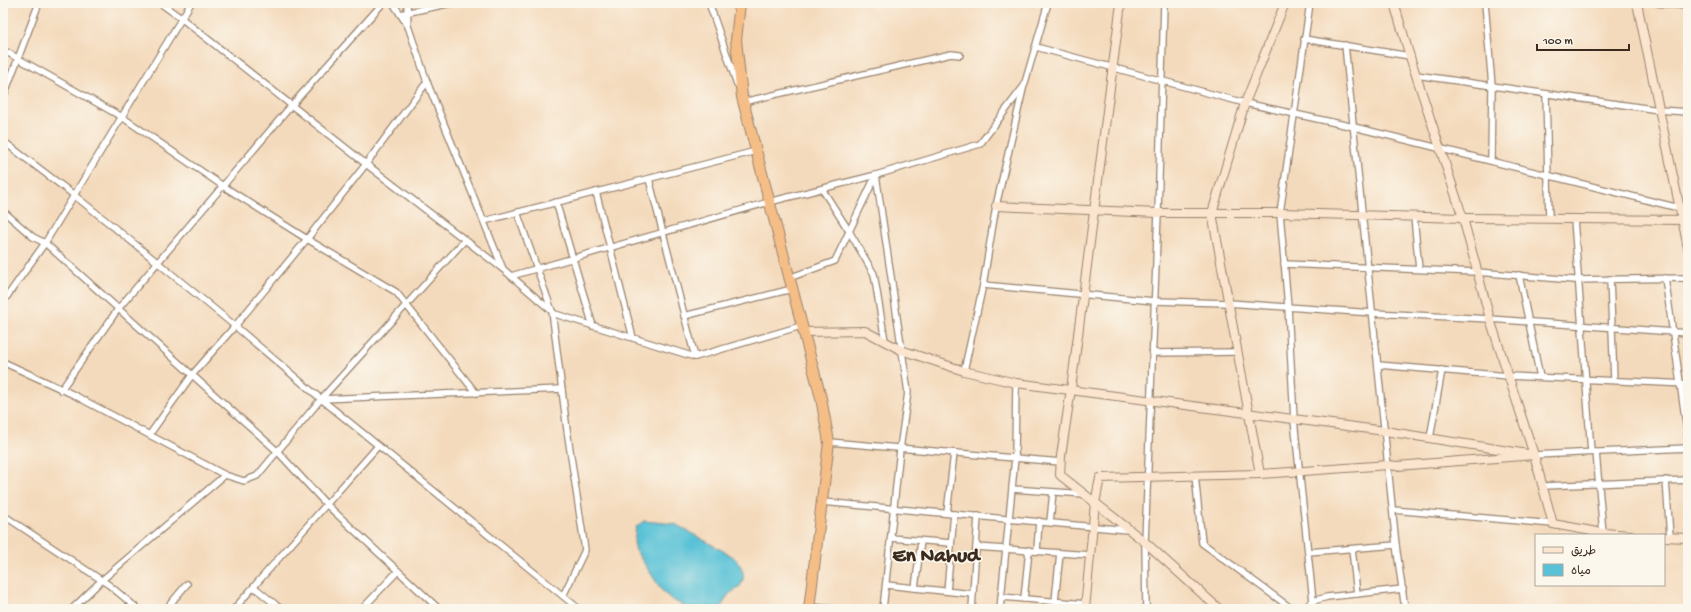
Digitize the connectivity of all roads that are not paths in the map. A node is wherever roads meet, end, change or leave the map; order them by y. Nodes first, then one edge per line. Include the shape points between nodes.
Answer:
1 (39, 3) edge
2 (160, 3) edge
3 (191, 3) edge
4 (383, 3) edge
5 (393, 3) edge
6 (407, 3) edge
7 (452, 3) edge
8 (708, 3) edge
9 (740, 3) edge
10 (1048, 3) edge
11 (1121, 3) edge
12 (1164, 3) edge
13 (1285, 3) edge
14 (1310, 3) edge
15 (1394, 3) edge
16 (1485, 3) edge
17 (1637, 3) edge
18 (1657, 3) edge
19 (1688, 6) edge
20 (408, 13) junction
21 (400, 14) junction
22 (181, 18) junction
23 (408, 26) junction
24 (1304, 39) junction
25 (1344, 46) junction
26 (1036, 47) junction
27 (3, 50) edge
28 (960, 55) dead end
29 (1410, 56) junction
30 (18, 58) junction
31 (1114, 68) junction
32 (1416, 75) junction
33 (1161, 80) junction
34 (427, 82) junction
35 (1024, 86) junction
36 (1492, 86) junction
37 (1546, 94) junction
38 (3, 98) edge
39 (742, 99) junction
40 (1245, 103) junction
41 (291, 106) junction
42 (1659, 110) junction
43 (1688, 112) edge
44 (1293, 113) junction
45 (122, 117) junction
46 (1354, 127) junction
47 (3, 141) edge
48 (1439, 148) junction
49 (756, 151) junction
50 (1491, 161) junction
51 (366, 164) junction
52 (1548, 175) junction
53 (876, 176) junction
54 (649, 179) junction
55 (223, 186) junction
56 (822, 189) junction
57 (596, 192) junction
58 (74, 195) junction
59 (556, 202) junction
60 (769, 202) junction
61 (996, 206) junction
62 (1679, 208) junction
63 (1094, 210) junction
64 (3, 211) edge
65 (517, 212) junction
66 (1158, 213) junction
67 (1212, 213) junction
68 (1280, 213) junction
69 (1362, 216) junction
70 (1414, 217) junction
71 (1463, 218) junction
72 (1549, 219) junction
73 (1574, 219) junction
74 (1685, 220) edge
75 (484, 221) junction
76 (850, 231) junction
77 (662, 232) junction
78 (307, 239) junction
79 (465, 240) junction
80 (45, 243) junction
81 (610, 247) junction
82 (1688, 248) edge
83 (572, 258) junction
84 (157, 262) junction
85 (1284, 264) junction
86 (1368, 267) junction
87 (537, 268) junction
88 (503, 269) junction
89 (1419, 269) junction
90 (1477, 272) junction
91 (1519, 275) junction
92 (511, 276) junction
93 (789, 278) junction
94 (1664, 278) junction
95 (1688, 278) edge
96 (1610, 279) junction
97 (1578, 280) junction
98 (983, 285) junction
99 (792, 289) junction
100 (1083, 294) junction
101 (1154, 301) junction
102 (3, 302) edge
103 (1228, 303) junction
104 (406, 305) junction
105 (1288, 307) junction
106 (118, 309) junction
107 (552, 312) junction
108 (1373, 313) junction
109 (684, 316) junction
110 (1490, 319) junction
111 (1528, 321) junction
112 (1581, 325) junction
113 (235, 326) junction
114 (593, 326) junction
115 (1612, 328) junction
116 (802, 329) junction
117 (1672, 332) junction
118 (1688, 333) edge
119 (633, 338) junction
120 (885, 341) junction
121 (901, 350) junction
122 (1238, 352) junction
123 (1152, 353) junction
124 (695, 357) junction
125 (3, 362) edge
126 (1378, 365) junction
127 (1442, 370) junction
128 (964, 371) junction
129 (192, 375) junction
130 (1509, 376) junction
131 (1540, 377) junction
132 (1585, 379) junction
133 (1614, 380) junction
134 (1016, 383) junction
135 (1680, 384) junction
136 (1688, 384) edge
137 (562, 389) junction
138 (1071, 389) junction
139 (61, 390) junction
140 (476, 392) junction
141 (321, 400) junction
142 (1150, 400) junction
143 (1249, 414) junction
144 (1294, 420) junction
145 (1385, 431) junction
146 (150, 434) junction
147 (1430, 438) junction
148 (1688, 438) edge
149 (829, 442) junction
150 (378, 446) junction
151 (1688, 448) edge
152 (900, 449) junction
153 (277, 451) junction
154 (1593, 452) junction
155 (954, 453) junction
156 (1534, 455) junction
157 (1015, 458) junction
158 (1061, 462) junction
159 (1388, 464) junction
160 (1299, 471) junction
161 (1260, 474) junction
162 (225, 475) junction
163 (1195, 475) junction
164 (1147, 477) junction
165 (1666, 480) junction
166 (1688, 480) edge
167 (1598, 483) junction
168 (1543, 486) junction
169 (1012, 489) junction
170 (1053, 492) junction
171 (1084, 494) junction
172 (822, 502) junction
173 (1095, 503) junction
174 (326, 504) junction
175 (894, 508) junction
176 (1393, 510) junction
177 (951, 513) junction
178 (3, 515) edge
179 (978, 516) junction
180 (1008, 518) junction
181 (1039, 521) junction
182 (1050, 522) junction
183 (1553, 524) junction
184 (1093, 526) junction
185 (1129, 530) junction
186 (1603, 533) junction
187 (1617, 534) edge
188 (1667, 537) edge
189 (891, 538) junction
190 (1688, 538) edge
191 (920, 541) junction
192 (1145, 542) junction
193 (951, 543) junction
194 (1396, 545) junction
195 (976, 547) junction
196 (1005, 549) junction
197 (1352, 549) junction
198 (1029, 550) junction
199 (1037, 551) junction
200 (1308, 552) junction
201 (1060, 553) junction
202 (1090, 555) junction
203 (398, 571) junction
204 (102, 580) junction
205 (188, 584) dead end
206 (886, 585) junction
207 (254, 587) junction
208 (915, 588) junction
209 (1402, 589) junction
210 (947, 591) junction
211 (973, 594) junction
212 (1357, 594) junction
213 (564, 596) junction
214 (1001, 597) junction
215 (1024, 599) junction
216 (1055, 601) junction
217 (1313, 601) junction
218 (1086, 606) edge
219 (809, 608) edge
220 (72, 609) edge
221 (138, 609) edge
222 (166, 609) edge
223 (234, 609) edge
224 (281, 609) edge
225 (362, 609) edge
226 (439, 609) edge
227 (579, 609) edge
228 (836, 609) edge
229 (883, 609) edge
230 (972, 609) edge
231 (1000, 609) edge
232 (1146, 609) edge
233 (1219, 609) edge
234 (1292, 609) edge
235 (1303, 609) edge
236 (1405, 609) edge

1 - 30 street
2 - 22 street
3 - 22 street
4 - 41 street
5 - 21 street
6 - 20 street
7 - 20 street
8 - 39 street
9 - 39 highway via 736,40
10 - 26 street
11 - 31 street
12 - 33 street
13 - 40 street
14 - 24 street
15 - 29 street
16 - 36 street
17 - 42 street
18 - 19 street
20 - 21 street
20 - 23 street
21 - 23 street
22 - 41 street
22 - 45 street
23 - 34 street
24 - 25 street
24 - 44 street
25 - 29 street
25 - 46 street
26 - 31 street
26 - 35 street
27 - 30 street
28 - 39 street via 951,54
29 - 32 street
30 - 38 street
30 - 45 street
31 - 33 street
31 - 63 street
32 - 36 street
32 - 48 street
33 - 40 street
33 - 66 street
34 - 51 street
34 - 75 street
35 - 53 street via 980,144
35 - 61 street
36 - 37 street
36 - 50 street
37 - 42 street
37 - 52 street
39 - 49 highway
40 - 44 street
40 - 67 street
41 - 51 street
41 - 55 street
42 - 43 street
42 - 62 street
44 - 46 street
44 - 68 street
45 - 55 street
45 - 58 street
46 - 48 street
46 - 69 street
47 - 58 street
48 - 50 street
48 - 71 street
49 - 54 street
49 - 60 highway
50 - 52 street
51 - 78 street
51 - 79 street
52 - 62 street
52 - 72 street
53 - 56 street
53 - 76 street
53 - 121 street
54 - 57 street
54 - 77 street
55 - 78 street
55 - 84 street
56 - 60 street
56 - 76 street
57 - 59 street
57 - 81 street
58 - 80 street
58 - 84 street
59 - 65 street
59 - 83 street
60 - 77 street
60 - 93 highway
61 - 63 street
61 - 98 street
62 - 74 street
63 - 66 street
63 - 100 street
64 - 80 street via 33,237
65 - 75 street
65 - 87 street
66 - 67 street
66 - 101 street
67 - 68 street
67 - 103 street
68 - 69 street
68 - 85 street
69 - 70 street
69 - 86 street
70 - 71 street
70 - 89 street
71 - 72 street
71 - 90 street
72 - 73 street
73 - 74 street
73 - 97 street
74 - 82 street
75 - 88 street
76 - 93 street via 835,260
76 - 120 street via 874,274
77 - 81 street
77 - 109 street
78 - 104 street via 396,292
78 - 113 street
79 - 88 street
79 - 104 street
80 - 102 street
80 - 106 street
81 - 83 street
81 - 119 street
83 - 87 street
83 - 114 street
84 - 106 street
84 - 113 street
85 - 86 street
85 - 105 street
86 - 89 street
86 - 108 street
87 - 92 street
87 - 107 street
88 - 92 street
89 - 90 street
90 - 91 street
90 - 110 street
91 - 97 street
91 - 111 street
92 - 107 street
93 - 99 highway
94 - 95 street
94 - 96 street
94 - 117 street
96 - 97 street
96 - 115 street
97 - 112 street
98 - 100 street
98 - 128 street
99 - 109 street
99 - 116 highway
100 - 101 street
100 - 138 street
101 - 103 street
101 - 123 street
103 - 105 street
103 - 122 street
104 - 140 street
104 - 141 street
105 - 108 street
105 - 144 street
106 - 129 street
106 - 139 street
107 - 114 street
107 - 137 street
108 - 110 street
108 - 126 street
109 - 124 street
110 - 111 street
110 - 130 street
111 - 112 street
111 - 131 street
112 - 115 street
112 - 132 street
113 - 129 street
113 - 141 street
114 - 119 street
115 - 117 street
115 - 133 street
116 - 120 street via 865,331
116 - 124 street
116 - 149 highway via 821,398
117 - 118 street
117 - 135 street
119 - 124 street
120 - 121 street
121 - 128 street
121 - 152 street via 908,392
122 - 123 street
122 - 143 street
123 - 142 street
125 - 139 street
126 - 127 street
126 - 145 street
127 - 130 street
127 - 147 street
128 - 134 street
129 - 146 street
129 - 153 street
130 - 131 street
130 - 156 street
131 - 132 street
132 - 133 street
132 - 154 street
133 - 135 street
134 - 138 street
134 - 157 street
135 - 136 street
135 - 148 street
137 - 140 street
137 - 213 street via 585,550
138 - 142 street
138 - 158 street
139 - 146 street
140 - 141 street
141 - 150 street
141 - 153 street
142 - 143 street
142 - 164 street
143 - 144 street
143 - 161 street
144 - 145 street
144 - 160 street
145 - 147 street
145 - 159 street
146 - 162 street
147 - 156 street
149 - 152 street
149 - 172 highway
150 - 174 street
150 - 213 street
151 - 154 street
152 - 155 street
152 - 175 street
153 - 162 street via 258,476 244,481
153 - 174 street
154 - 156 street
154 - 167 street
155 - 157 street
155 - 177 street
156 - 159 street via 1397,466
156 - 168 street
157 - 158 street
157 - 169 street
158 - 171 street via 1060,475
159 - 160 street
159 - 176 street
160 - 161 street
160 - 200 street
161 - 163 street
162 - 204 street
163 - 164 street
163 - 234 street via 1202,543
164 - 173 street via 1100,478
164 - 192 street
165 - 166 street
165 - 167 street
165 - 188 street
167 - 168 street
167 - 186 street
168 - 183 street
169 - 170 street
169 - 180 street
170 - 171 street
170 - 182 street
171 - 173 street
172 - 175 street
172 - 219 highway
173 - 184 street
173 - 185 street
174 - 203 street
174 - 207 street
175 - 177 street
175 - 189 street
176 - 183 street
176 - 194 street
177 - 179 street
177 - 193 street
178 - 204 street
179 - 180 street
179 - 195 street
180 - 181 street
180 - 196 street
181 - 182 street
181 - 199 street
182 - 184 street
183 - 186 street
184 - 185 street
184 - 202 street
185 - 192 street
186 - 187 street
188 - 190 street
189 - 191 street
189 - 206 street
191 - 193 street
191 - 208 street
192 - 232 street
192 - 233 street
193 - 210 street
194 - 197 street
194 - 209 street
195 - 196 street
195 - 211 street
196 - 198 street
196 - 214 street
197 - 200 street
197 - 212 street
198 - 199 street
198 - 215 street
199 - 201 street
200 - 217 street
201 - 202 street
201 - 216 street
202 - 218 street
203 - 225 street
203 - 226 street
204 - 220 street
204 - 221 street
205 - 222 street
206 - 208 street
206 - 229 street
207 - 223 street
207 - 224 street
208 - 210 street
209 - 212 street
209 - 236 street
210 - 211 street
211 - 230 street
212 - 217 street
213 - 227 street
214 - 215 street
214 - 231 street
215 - 216 street
216 - 218 street
217 - 235 street
219 - 228 street

